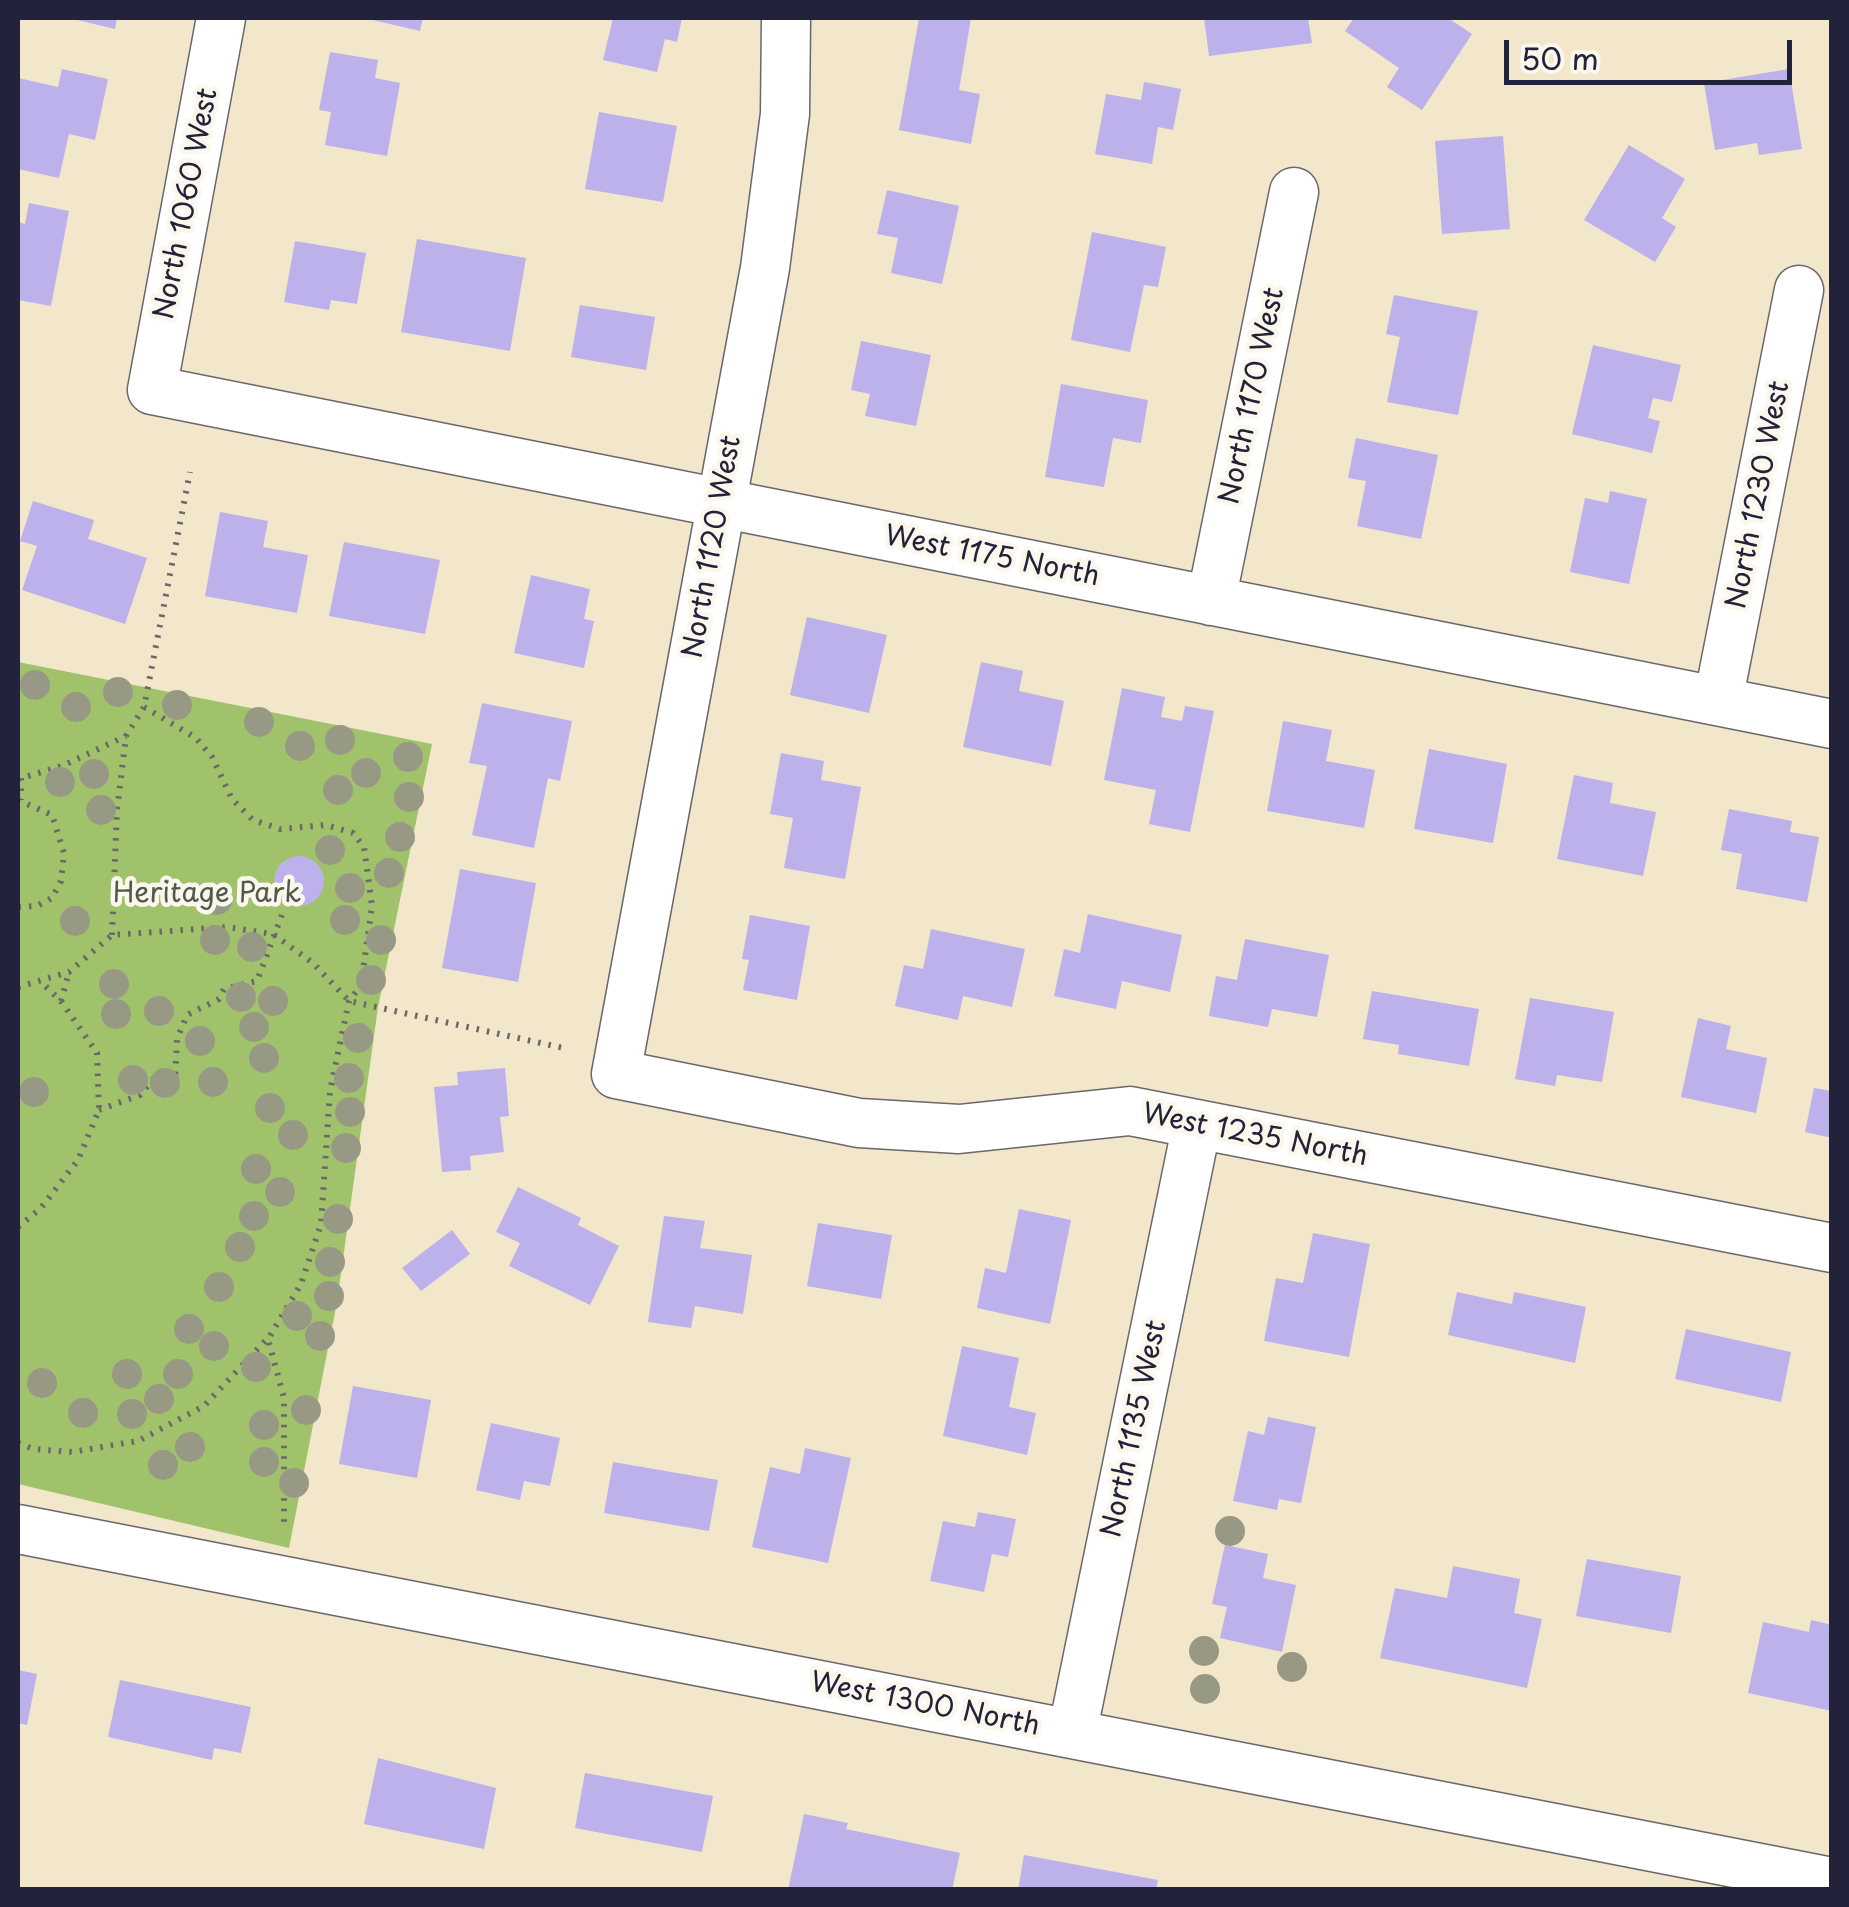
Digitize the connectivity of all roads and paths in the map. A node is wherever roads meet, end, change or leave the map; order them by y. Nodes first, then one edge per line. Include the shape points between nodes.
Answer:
1 (222, 18) edge
2 (786, 18) edge
3 (1294, 192) dead end
4 (1799, 290) dead end
5 (152, 390) joint
6 (190, 472) dead end
7 (722, 504) junction
8 (1211, 601) junction
9 (1718, 701) junction
10 (144, 707) junction
11 (1832, 724) edge
12 (126, 736) junction
13 (19, 778) edge
14 (19, 800) edge
15 (18, 907) edge
16 (283, 912) dead end
17 (273, 934) junction
18 (112, 935) junction
19 (69, 972) junction
20 (41, 982) junction
21 (18, 988) edge
22 (61, 1001) junction
23 (349, 1001) junction
24 (568, 1049) dead end
25 (616, 1074) joint
26 (99, 1110) junction
27 (1197, 1124) junction
28 (18, 1227) edge
29 (1832, 1248) edge
30 (268, 1338) junction
31 (18, 1442) edge
32 (284, 1527) dead end
33 (18, 1530) edge
34 (1072, 1734) junction
35 (1832, 1882) edge

1 - 5 street, North 1060 West
2 - 7 street, North 1120 West via 786,114
3 - 8 street, North 1170 West
4 - 9 street, North 1230 West
5 - 7 street, West 1175 North
6 - 10 path
7 - 8 street, West 1175 North
7 - 25 street, North 1120 West
8 - 9 street, West 1175 North
9 - 11 street, West 1175 North
10 - 12 path
10 - 23 path via 196,738 232,799 253,820 280,829 326,825 353,832 364,846 372,906 362,986
12 - 13 path
12 - 18 path
13 - 14 path
14 - 15 path via 52,814 64,853 52,898
16 - 17 path
17 - 18 path via 227,927
17 - 23 path
17 - 26 path via 257,981 224,989 219,999 187,1015 176,1039 175,1081 155,1077 140,1095
18 - 19 path
19 - 20 path
19 - 22 path
20 - 21 path
20 - 22 path
22 - 26 path via 97,1052
23 - 24 path
23 - 30 path via 330,1092 321,1224 301,1284
25 - 27 street, West 1235 North via 859,1122 958,1129 1130,1112
26 - 28 path via 78,1160
27 - 29 street, West 1235 North
27 - 34 street, North 1135 West
30 - 31 path via 204,1406 138,1441 72,1452
30 - 32 path via 284,1398
33 - 34 street, West 1300 North
34 - 35 street, West 1300 North

